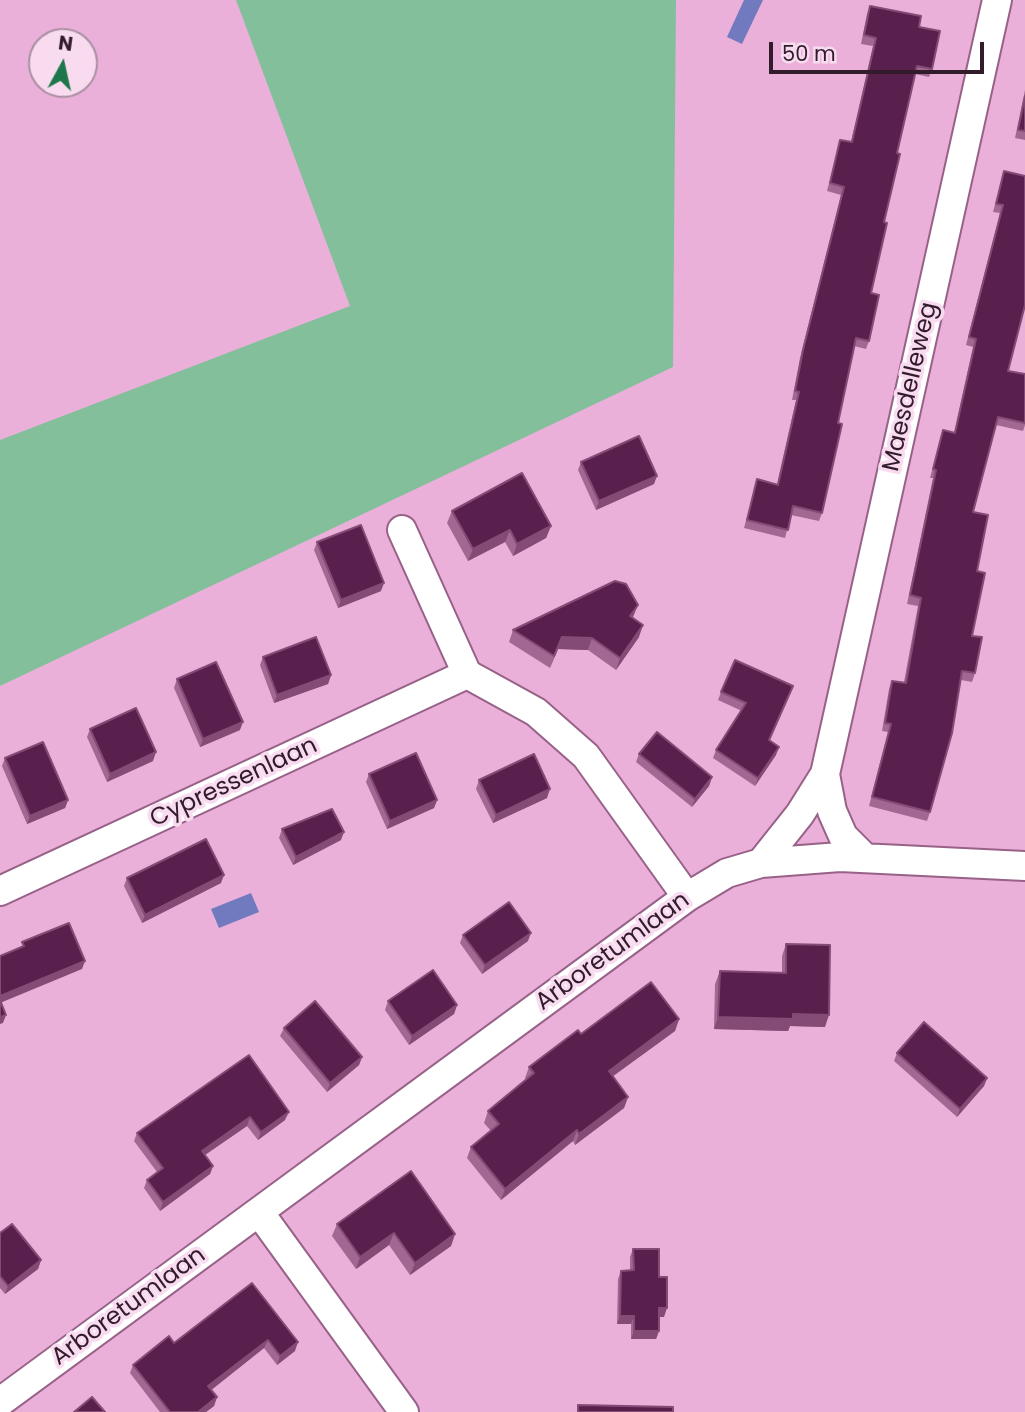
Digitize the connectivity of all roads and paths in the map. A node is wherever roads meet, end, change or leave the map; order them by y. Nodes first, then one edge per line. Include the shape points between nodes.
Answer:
1 (997, 0) edge
2 (402, 530) dead end
3 (467, 674) junction
4 (825, 774) junction
5 (864, 857) junction
6 (761, 863) junction
7 (1025, 866) edge
8 (0, 891) edge
9 (687, 897) junction
10 (259, 1212) junction
11 (0, 1402) edge
12 (404, 1412) edge

1 - 4 street, Maesdelleweg
2 - 3 street
3 - 8 street, Cypressenlaan
3 - 9 street via 536,712 586,756
4 - 5 street, Maesdelleweg via 842,836
4 - 6 street, Maesdelleweg
5 - 6 street, Arboretumlaan
5 - 7 street, Arboretumlaan
6 - 9 street, Arboretumlaan via 727,873
9 - 10 street, Arboretumlaan
10 - 11 street, Arboretumlaan
10 - 12 street

